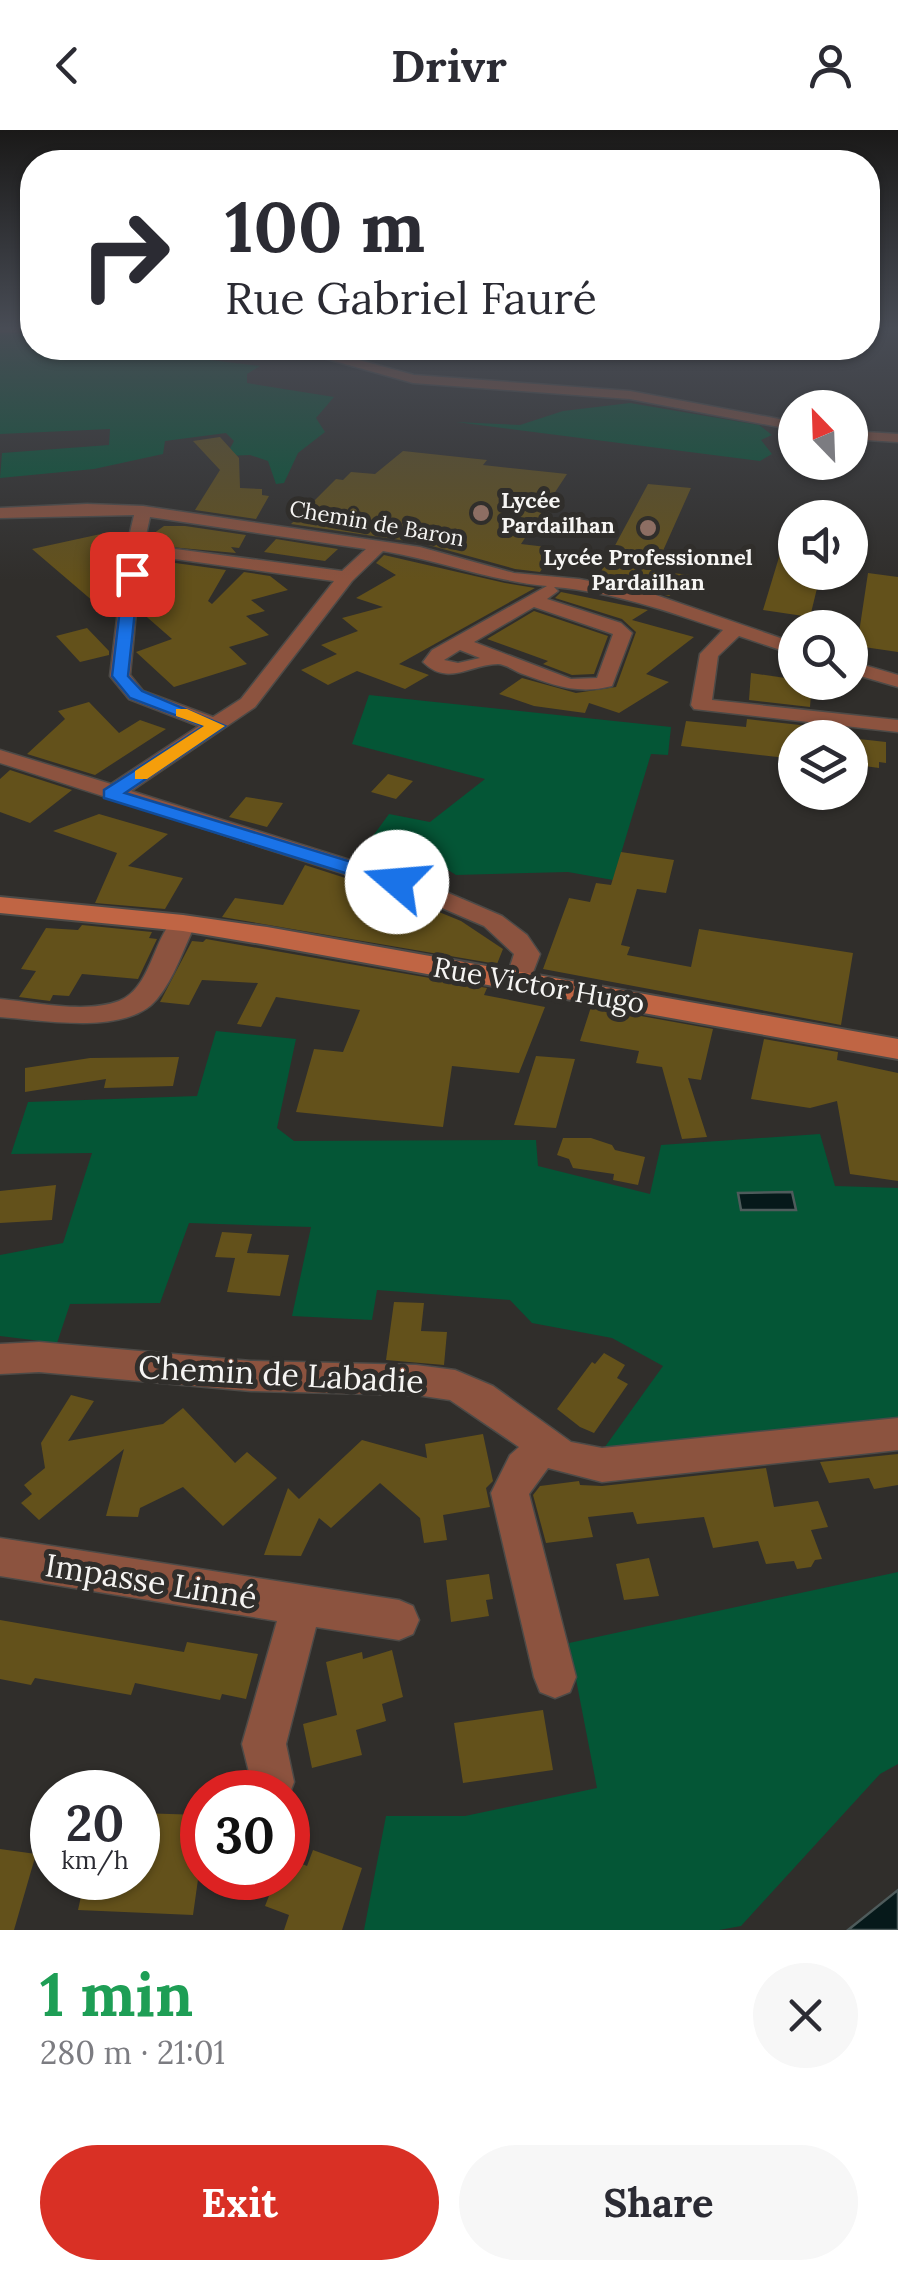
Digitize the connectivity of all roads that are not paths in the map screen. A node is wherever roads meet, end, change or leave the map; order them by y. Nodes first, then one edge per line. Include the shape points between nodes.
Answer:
1 (720, 412) edge
2 (778, 423) edge
3 (868, 436) edge
4 (898, 438) edge
5 (143, 512) junction
6 (0, 513) edge
7 (379, 546) junction
8 (133, 554) junction
9 (346, 577) junction
10 (559, 584) junction
11 (534, 601) junction
12 (729, 634) junction
13 (459, 643) junction
14 (778, 648) edge
15 (501, 657) junction
16 (868, 672) edge
17 (898, 681) edge
18 (217, 726) junction
19 (898, 726) edge
20 (0, 756) edge
21 (110, 794) junction
22 (0, 904) edge
23 (183, 923) junction
24 (518, 982) junction
25 (0, 1008) edge
26 (898, 1049) edge
27 (0, 1359) edge
28 (898, 1434) edge
29 (546, 1446) junction
30 (0, 1557) edge
31 (302, 1604) junction
32 (399, 1620) dead end
33 (555, 1677) dead end
34 (269, 1770) edge

1 - 2 street
3 - 4 street
5 - 6 street, Chemin de Baron
5 - 7 street, Chemin de Baron
5 - 8 street
7 - 9 street
7 - 10 street, Chemin de Baron
8 - 9 street
8 - 18 street via 120,676 136,694
9 - 18 street via 266,683
10 - 11 street
10 - 12 street, Chemin de Baron via 641,596
11 - 13 street
11 - 15 street via 620,630 610,676 575,686
12 - 14 street, Chemin de Baron via 728,645
12 - 19 street via 709,654 701,705
13 - 15 street
13 - 15 street via 434,658 436,666 458,669
16 - 17 street
18 - 21 street
20 - 21 street
21 - 24 street via 423,891 493,921 527,954
22 - 23 main road, Rue Victor Hugo
23 - 24 main road, Rue Victor Hugo
23 - 25 street via 148,992 131,1007 81,1013
24 - 26 main road, Rue Victor Hugo
27 - 29 street, Chemin de Labadie via 455,1385
28 - 29 street, Chemin de Labadie via 602,1465 562,1457
29 - 33 street via 510,1493
30 - 31 street, Impasse Linné
31 - 32 street, Impasse Linné
31 - 34 street via 264,1744

